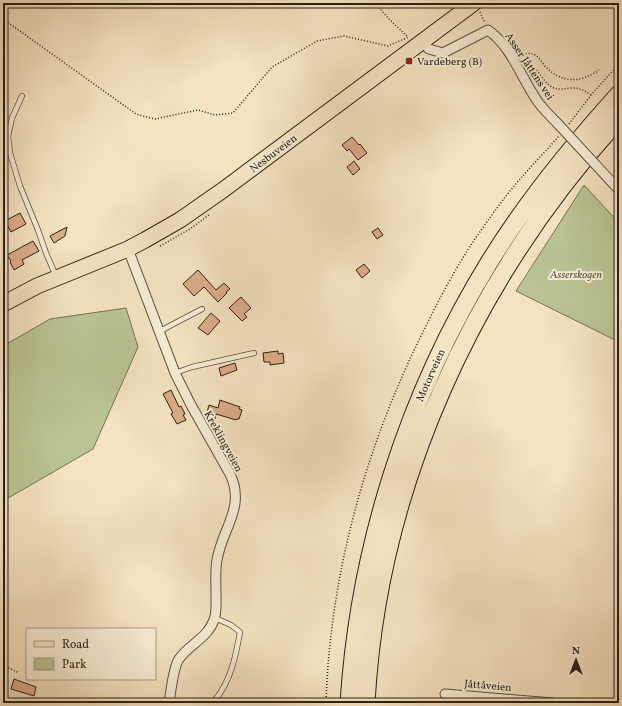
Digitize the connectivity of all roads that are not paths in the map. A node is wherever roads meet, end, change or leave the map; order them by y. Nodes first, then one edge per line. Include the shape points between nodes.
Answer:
1 (477, 7) edge
2 (422, 42) junction
3 (619, 94) edge
4 (22, 96) dead end
5 (619, 119) edge
6 (619, 190) edge
7 (128, 249) junction
8 (57, 278) junction
9 (3, 304) edge
10 (202, 309) dead end
11 (160, 331) junction
12 (254, 353) dead end
13 (175, 373) junction
14 (215, 618) junction
15 (445, 694) dead end
16 (216, 700) dead end
17 (169, 703) edge
18 (349, 703) edge
19 (366, 703) edge
20 (553, 703) edge

1 - 2 main road, Nesbuveien
2 - 6 street, Asser Jåttens vei, bridge via 429,49 443,53 488,30 495,35 538,102
2 - 7 main road, Nesbuveien via 223,190 167,228
3 - 18 highway, Motorveien via 559,164 506,236 462,309 427,380 394,467 371,550 357,627
4 - 8 lane via 12,118 8,136 10,152 20,186
5 - 19 highway, Motorveien via 575,171 520,246 478,316 441,391 410,473 393,533 377,608
7 - 8 main road, Nesbuveien
7 - 11 street, Kreklingveien
8 - 9 main road, Nesbuveien
10 - 11 lane
11 - 13 street, Kreklingveien
12 - 13 lane
13 - 14 street, Kreklingveien via 234,484 233,514 217,560
14 - 16 lane via 232,625 240,632 229,676
14 - 17 street via 200,639 178,660
15 - 20 street, Jåttåveien

